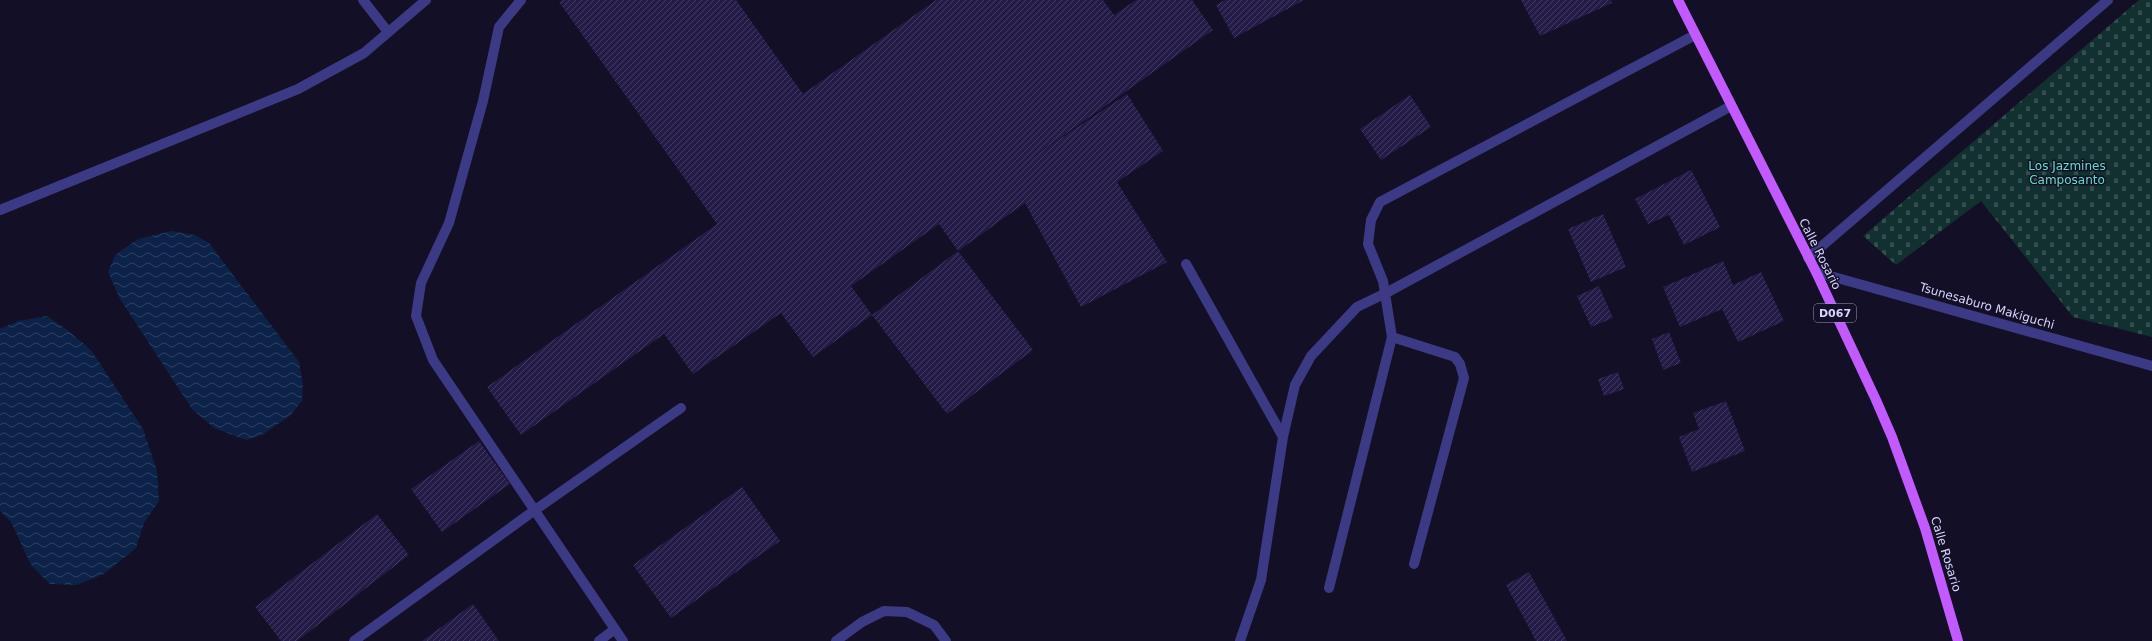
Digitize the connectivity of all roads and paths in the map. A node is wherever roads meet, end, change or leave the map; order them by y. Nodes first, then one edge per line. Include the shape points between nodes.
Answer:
1 (363, 0) edge
2 (426, 0) edge
3 (520, 0) edge
4 (1678, 0) edge
5 (2108, 0) edge
6 (388, 32) junction
7 (1695, 35) junction
8 (1731, 106) junction
9 (0, 210) edge
10 (1808, 258) junction
11 (1186, 264) dead end
12 (1816, 272) junction
13 (1386, 293) junction
14 (1392, 337) junction
15 (2152, 366) edge
16 (681, 408) dead end
17 (1283, 437) junction
18 (534, 510) junction
19 (1414, 564) dead end
20 (1329, 588) dead end
21 (615, 629) junction
22 (354, 641) edge
23 (599, 641) edge
24 (623, 641) edge
25 (836, 641) edge
26 (946, 641) edge
27 (1240, 641) edge
28 (1958, 641) edge

1 - 6 street
2 - 6 street
3 - 18 street via 499,27 483,101 449,223 421,283 416,316 432,360
4 - 7 main road, Calle Rosario / D067
5 - 10 street
6 - 9 street via 364,53 298,89
7 - 8 main road, Calle Rosario / D067
7 - 13 street via 1380,202 1372,220 1368,244
8 - 10 main road, Calle Rosario / D067
8 - 13 street
10 - 12 main road, Calle Rosario / D067
11 - 17 street
12 - 15 street, Tsunesaburo Makiguchi
12 - 28 main road, Calle Rosario / D067 via 1892,436 1925,528
13 - 14 street
13 - 17 street via 1357,307 1311,356 1295,385
14 - 19 street via 1455,357 1464,378
14 - 20 street
16 - 18 street
17 - 27 street via 1261,580
18 - 21 street
18 - 22 street
21 - 23 street
21 - 24 street
25 - 26 street via 862,622 884,611 907,612 934,625

